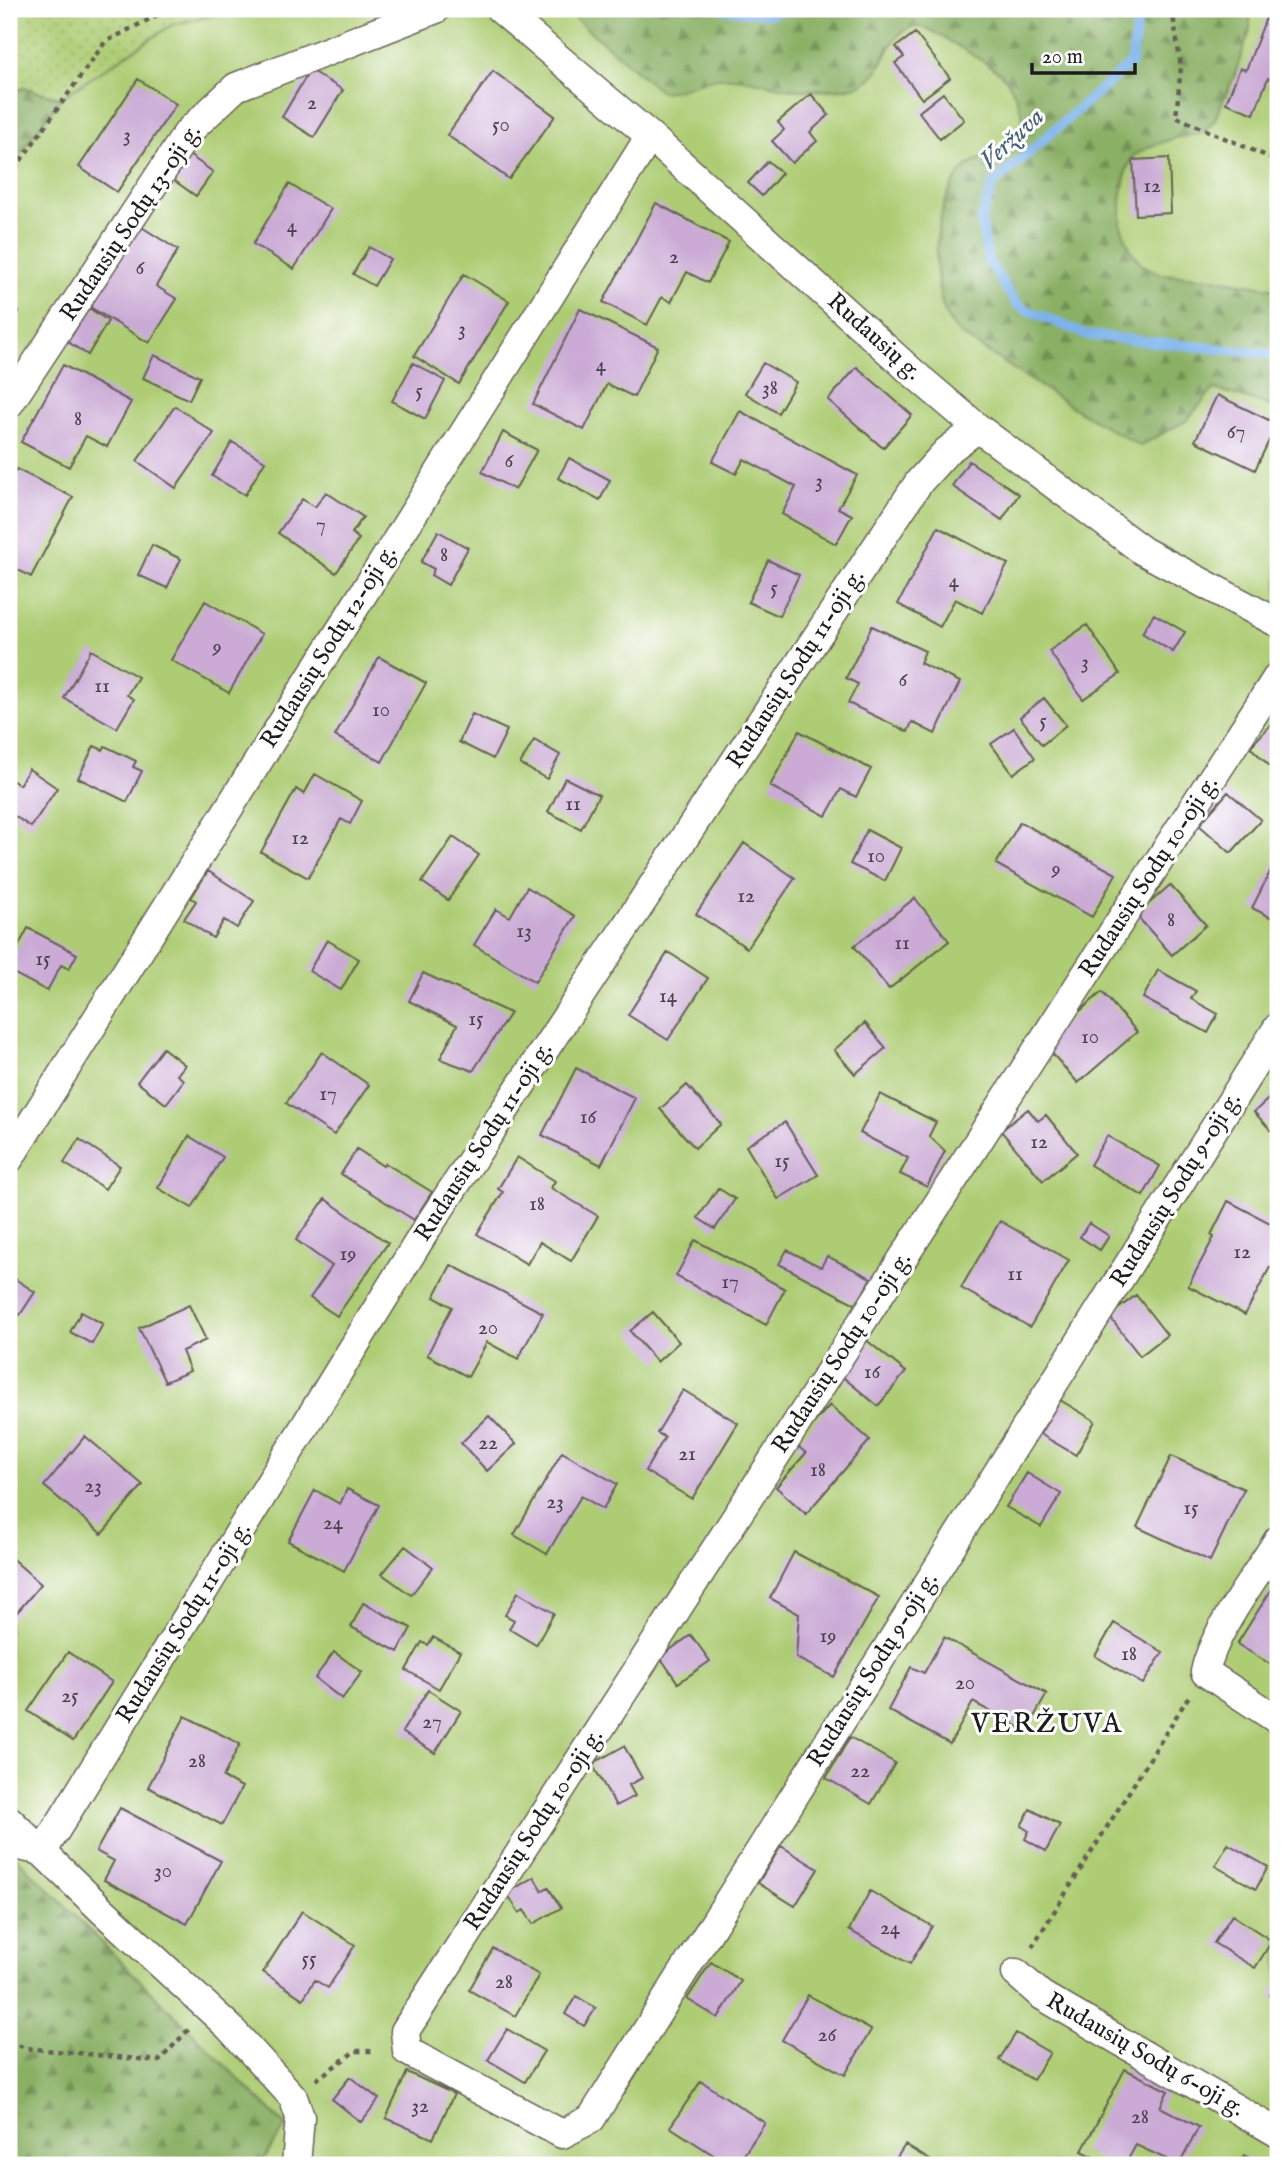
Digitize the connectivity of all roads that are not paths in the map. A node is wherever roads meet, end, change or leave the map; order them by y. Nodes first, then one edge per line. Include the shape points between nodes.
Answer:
1 (436, 9) edge
2 (500, 9) edge
3 (650, 136) junction
4 (9, 404) edge
5 (978, 428) junction
6 (1278, 623) edge
7 (1278, 676) edge
8 (1278, 1027) edge
9 (9, 1159) edge
10 (1278, 1540) edge
11 (1278, 1720) edge
12 (9, 1820) edge
13 (9, 1844) edge
14 (43, 1851) junction
15 (1016, 1973) road end
16 (406, 2041) joint
17 (1278, 2133) edge
18 (296, 2165) edge

1 - 4 street, Rudausių Sodų 13-oji g. via 236,87 188,132
2 - 3 street, Rudausių g.
3 - 5 street, Rudausių g.
3 - 9 street, Rudausių Sodų 12-oji g.
5 - 6 street, Rudausių g. via 1143,551
5 - 14 street, Rudausių Sodų 11-oji g. via 947,451 919,482 442,1205
7 - 16 street, Rudausių Sodų 10-oji g.
8 - 16 street, Rudausių Sodų 9-oji g. via 590,2119 562,2134
10 - 11 street via 1216,1639 1205,1672
12 - 14 street
13 - 14 street
14 - 18 street via 229,2026 293,2097 300,2117
15 - 17 street, Rudausių Sodų 6-oji g. via 1041,1995

